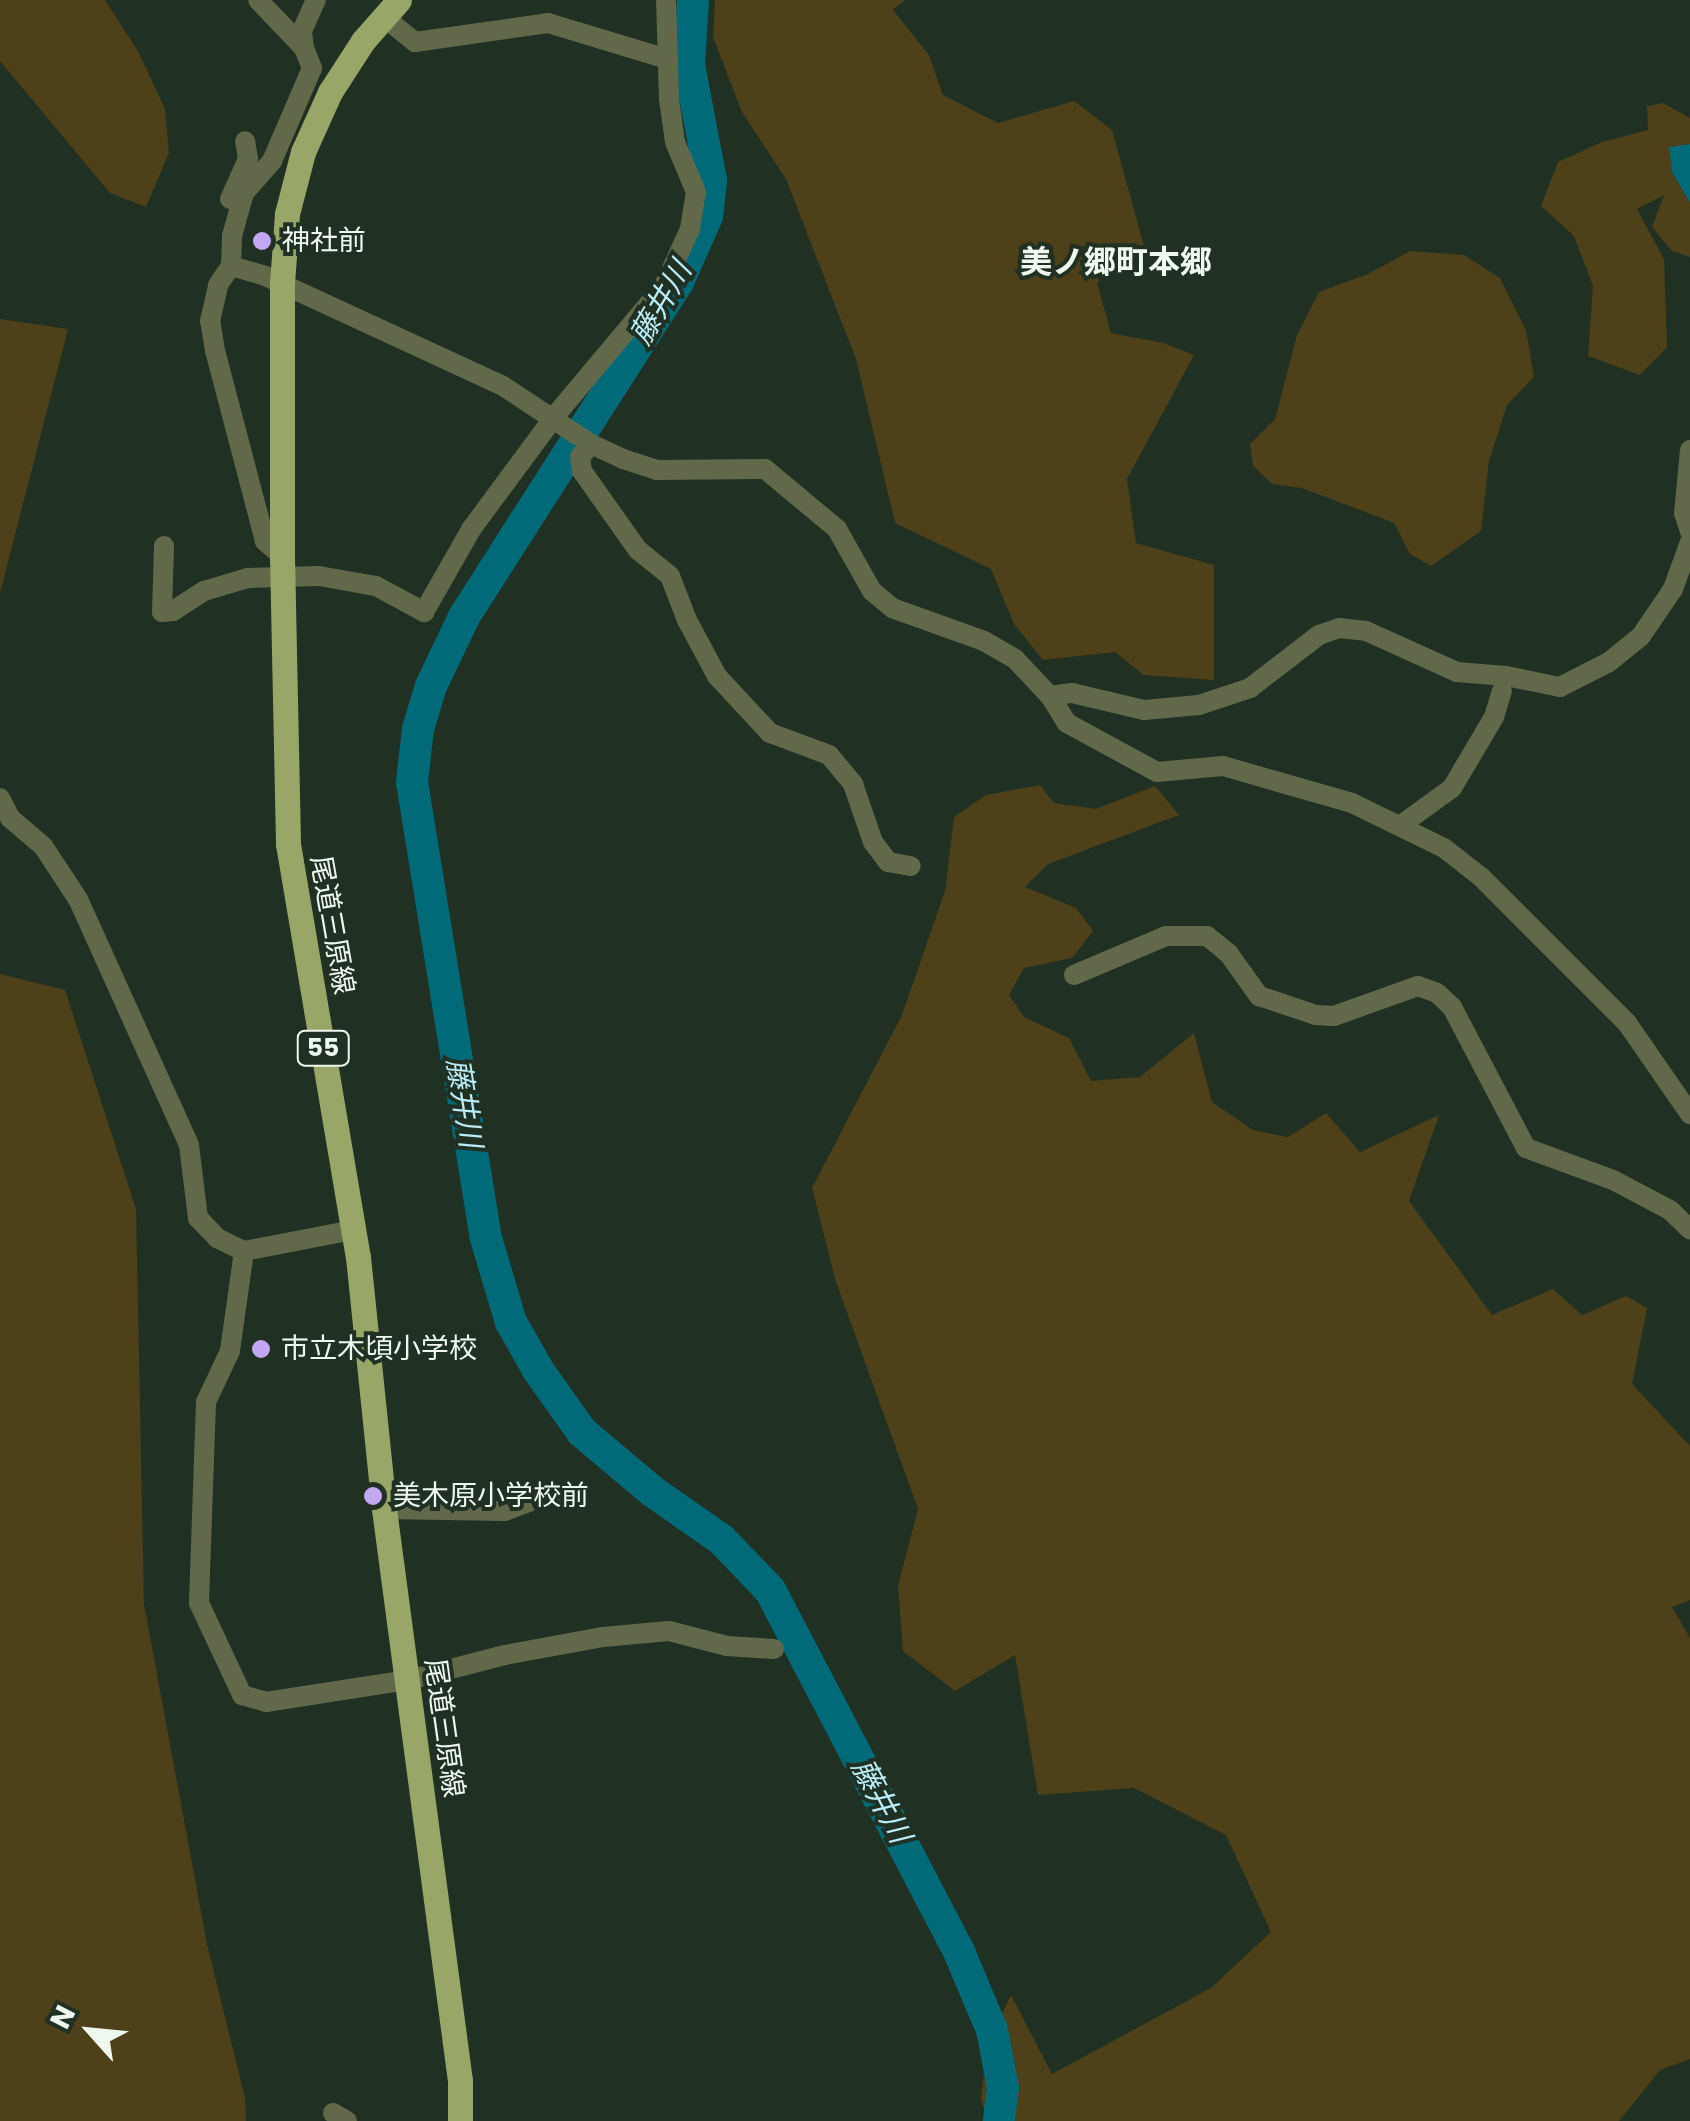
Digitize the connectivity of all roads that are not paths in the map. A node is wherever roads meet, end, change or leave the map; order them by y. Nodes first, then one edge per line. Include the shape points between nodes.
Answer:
1 (258, 0) edge
2 (316, 0) edge
3 (666, 0) edge
4 (391, 9) edge
5 (304, 48) junction
6 (666, 59) junction
7 (245, 141) dead end
8 (232, 266) junction
9 (282, 283) junction
10 (554, 418) junction
11 (590, 444) junction
12 (1690, 450) edge
13 (1690, 531) edge
14 (1690, 542) edge
15 (164, 546) dead end
16 (282, 566) junction
17 (1456, 672) junction
18 (1560, 687) junction
19 (1502, 691) junction
20 (1050, 696) junction
21 (0, 798) edge
22 (1401, 825) junction
23 (911, 866) dead end
24 (1074, 975) dead end
25 (1690, 1114) edge
26 (1690, 1229) edge
27 (354, 1230) junction
28 (244, 1251) junction
29 (555, 1492) dead end
30 (384, 1510) junction
31 (774, 1650) dead end
32 (408, 1680) junction
33 (460, 2121) edge

1 - 5 street
2 - 5 street via 302,31
3 - 6 street
4 - 6 street via 415,42 548,23
4 - 9 main road, 尾道三原線 / 55 via 330,92 303,152 287,214
5 - 8 street via 312,68 272,161 244,193
6 - 10 street via 676,142 696,192 690,228 664,286
7 - 8 street via 248,158 225,209 220,250
8 - 9 street
8 - 16 street via 218,285 210,322 264,541
9 - 10 street via 503,386
9 - 16 main road, 尾道三原線 / 55
10 - 11 street
10 - 16 street via 472,528 424,612 376,586
11 - 20 street via 656,470 765,469 837,529 872,591 892,608 984,640
11 - 23 street via 580,457 582,471 638,550 670,576 717,676 770,733 829,755 853,784 888,862
12 - 13 street via 1684,513
14 - 18 street via 1673,589 1641,636
15 - 16 street via 162,612
16 - 27 main road, 尾道三原線 / 55 via 288,844
17 - 18 street
17 - 19 street
17 - 20 street via 1366,631 1339,628 1319,635 1250,688 1199,704 1144,710 1072,693
18 - 19 street
19 - 22 street via 1452,788
20 - 22 street via 1067,723 1158,772 1222,766 1352,803
21 - 28 street via 78,899 189,1145 198,1218 217,1238
22 - 25 street via 1444,848 1628,1023
24 - 26 street via 1166,936 1207,936 1230,954 1259,996 1316,1015 1334,1016 1418,986 1437,992 1452,1007 1526,1148 1613,1180 1670,1210
27 - 28 street
27 - 30 main road, 尾道三原線 / 55
28 - 32 street via 230,1351 206,1402 199,1602 242,1695 266,1702
29 - 30 street via 504,1511
30 - 32 main road, 尾道三原線 / 55
31 - 32 street via 669,1631 505,1655
32 - 33 main road, 尾道三原線 / 55

